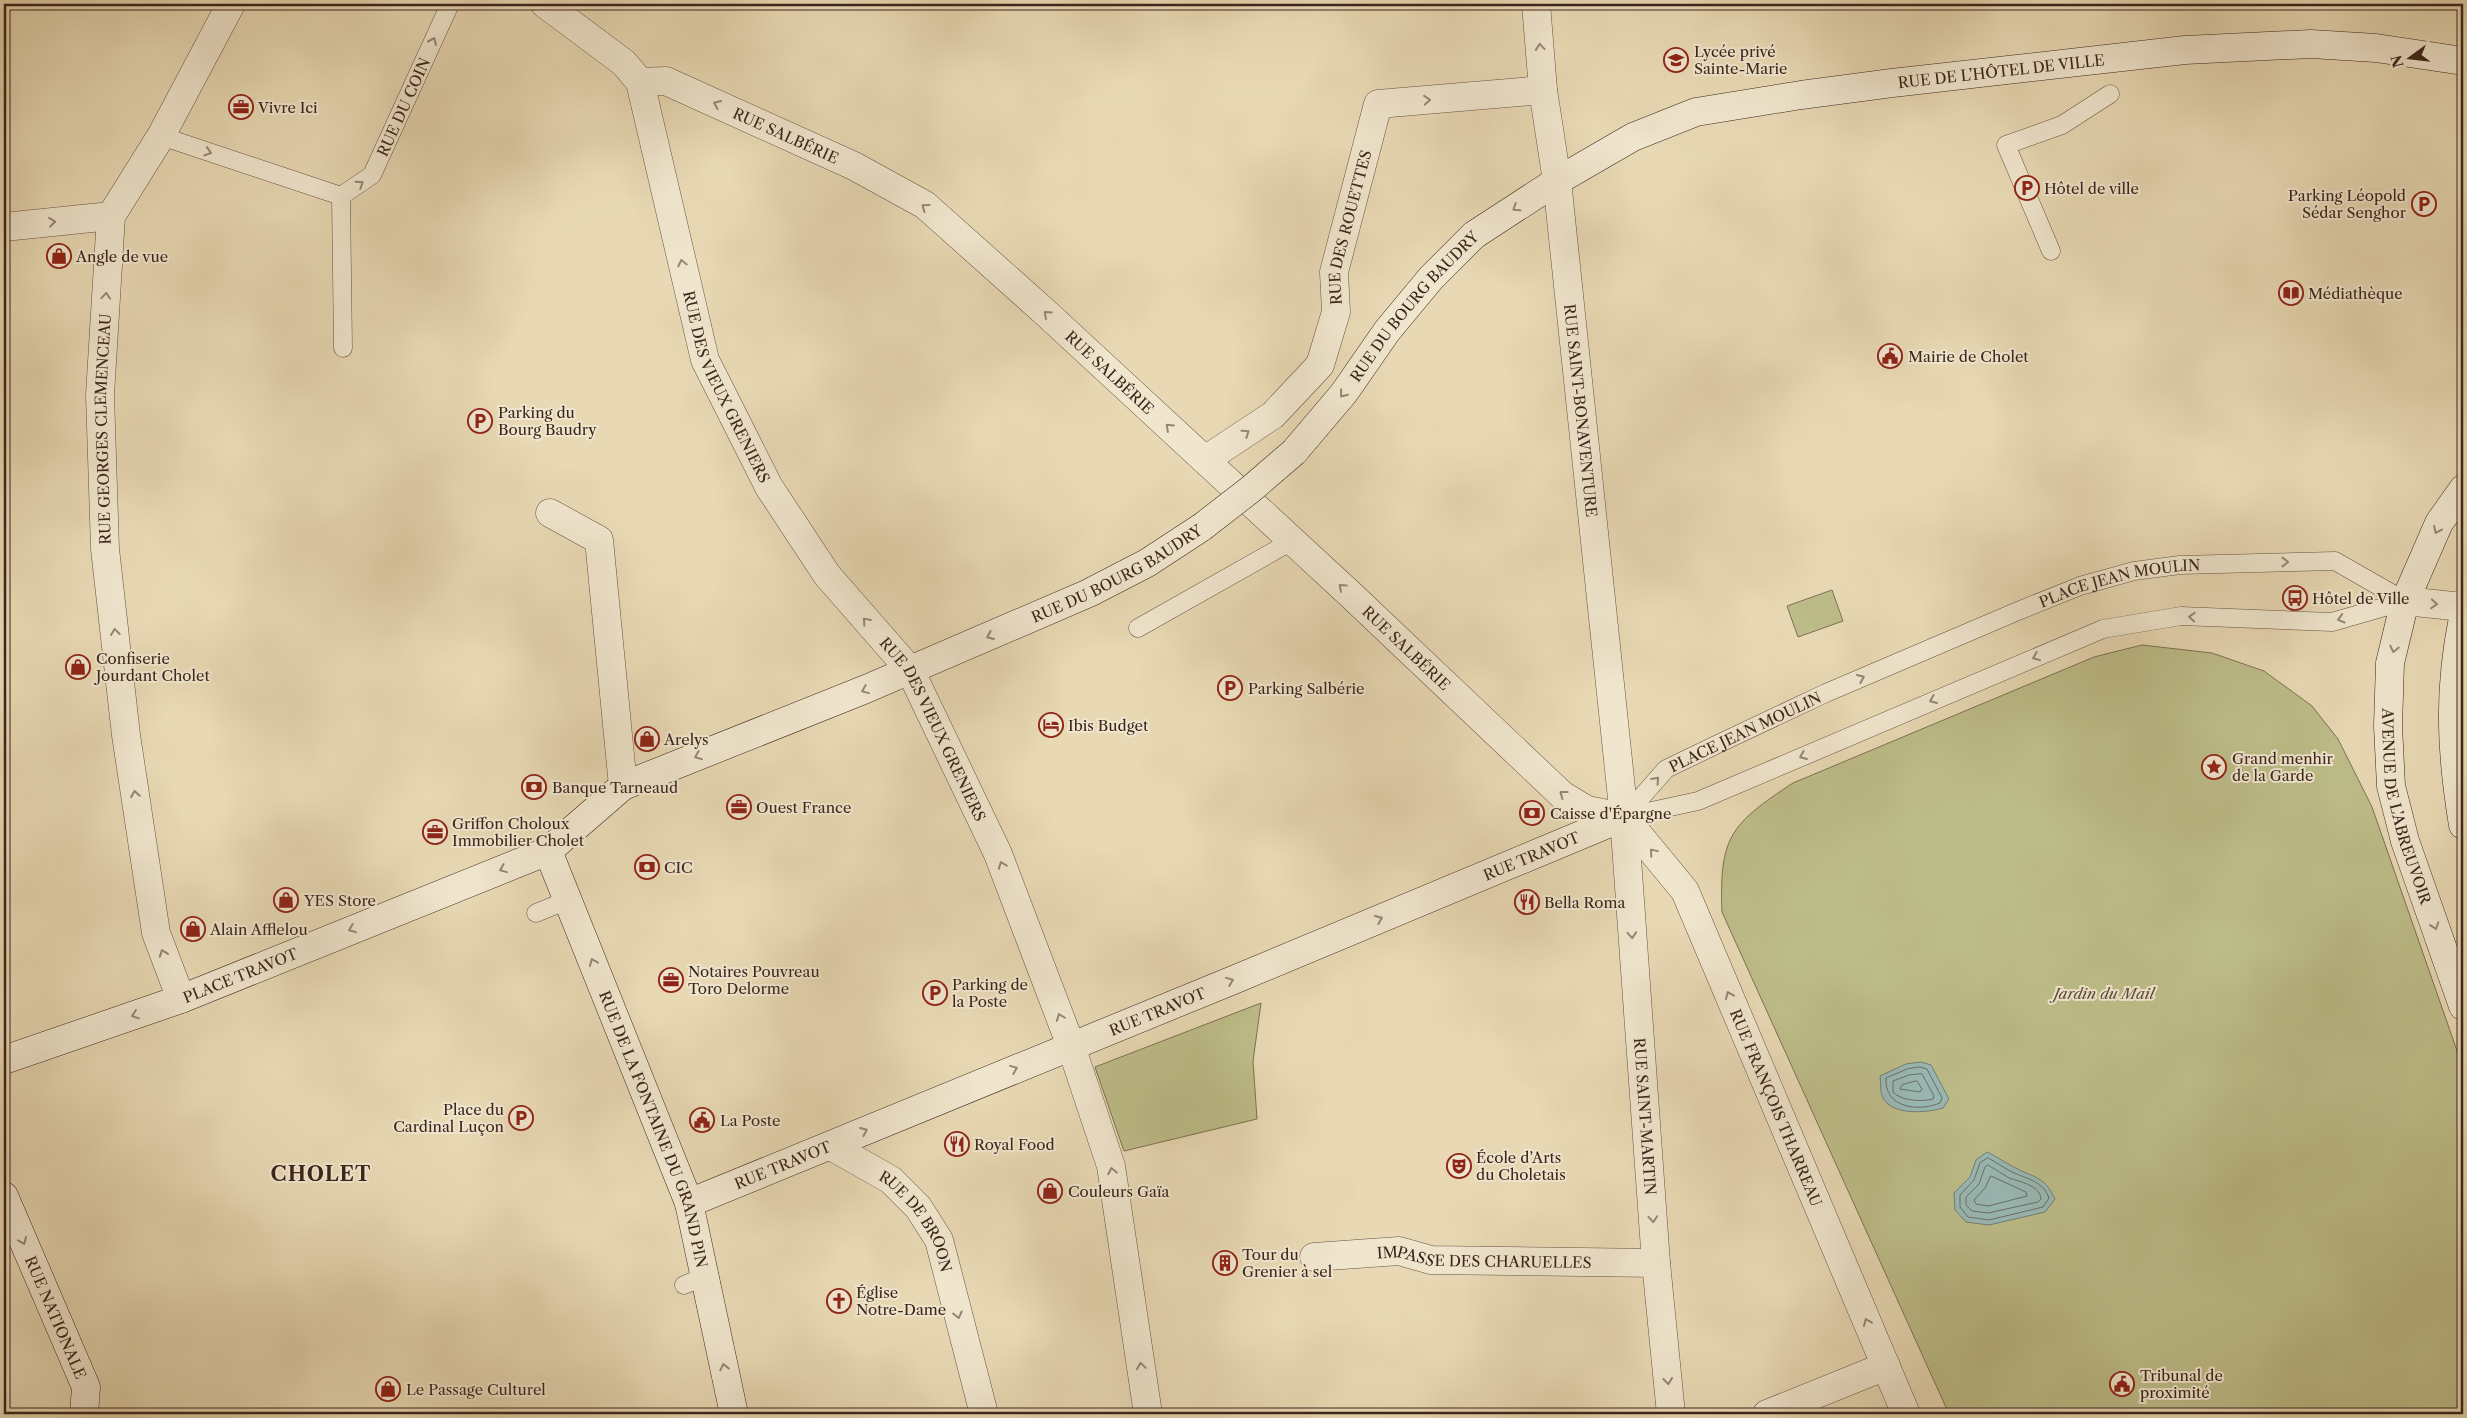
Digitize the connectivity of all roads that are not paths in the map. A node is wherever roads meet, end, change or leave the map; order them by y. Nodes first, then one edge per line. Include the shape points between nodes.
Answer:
1 (231, 4) edge
2 (450, 4) edge
3 (545, 4) edge
4 (1536, 4) edge
5 (2463, 61) edge
6 (640, 82) junction
7 (1543, 90) junction
8 (2110, 94) dead end
9 (161, 136) junction
10 (1557, 181) junction
11 (341, 196) junction
12 (111, 216) junction
13 (4, 227) edge
14 (2051, 251) dead end
15 (343, 348) dead end
16 (1205, 460) junction
17 (2463, 489) edge
18 (550, 513) dead end
19 (1292, 541) junction
20 (2405, 601) junction
21 (2463, 607) edge
22 (2463, 618) edge
23 (1138, 628) dead end
24 (910, 670) junction
25 (623, 786) junction
26 (1624, 817) junction
27 (2463, 825) edge
28 (548, 851) junction
29 (568, 900) junction
30 (536, 913) dead end
31 (181, 999) junction
32 (2463, 1006) edge
33 (1071, 1046) junction
34 (4, 1060) edge
35 (830, 1146) junction
36 (4, 1196) edge
37 (689, 1202) junction
38 (1314, 1257) dead end
39 (1656, 1262) junction
40 (1886, 1366) junction
41 (84, 1414) edge
42 (734, 1414) edge
43 (984, 1414) edge
44 (1148, 1414) edge
45 (1671, 1414) edge
46 (1767, 1414) edge
47 (1906, 1414) edge

1 - 9 street, RUE GEORGES CLEMENCEAU
11 -> 2 lane, RUE DU COIN via 372,175
3 - 6 street via 624,63
7 -> 4 street, RUE SAINT-BONAVENTURE
5 - 10 street, RUE DE L’HÔTEL DE VILLE via 2376,48 2311,44 2204,49 1810,93 1696,112 1633,137
16 -> 6 street, RUE SALBÉRIE via 925,205 854,166 666,81
24 -> 6 street, RUE DES VIEUX GRENIERS via 827,575 769,486 705,360
7 - 10 street, RUE SAINT-BONAVENTURE
16 -> 7 street, RUE DES ROUETTES via 1273,415 1320,365 1336,312 1334,272 1378,104
8 - 14 lane via 2062,125 2006,145
9 -> 11 lane
9 - 12 street, RUE GEORGES CLEMENCEAU
10 -> 24 street, RUE DU BOURG BAUDRY, bridge via 1474,235 1431,278 1387,331 1344,393 1294,452 1251,490 1147,563 1089,593
10 - 26 street, RUE SAINT-BONAVENTURE
11 - 15 lane
13 -> 12 street
31 -> 12 street, RUE GEORGES CLEMENCEAU via 156,933 126,735 105,549 100,395
16 - 19 street, RUE SALBÉRIE
17 -> 20 street, AVENUE DE L’ABREUVOIR via 2439,524
18 - 25 street via 599,540
19 - 23 lane
26 -> 19 street, RUE SALBÉRIE via 1587,810 1562,794
20 -> 21 street, PLACE JEAN MOULIN
20 -> 26 lane, PLACE JEAN MOULIN via 2332,622 2181,616 2102,630 1698,801
26 -> 20 lane, PLACE JEAN MOULIN via 1666,769 1826,693 2009,615 2080,586 2134,571 2180,565 2335,561
20 -> 32 street, AVENUE DE L’ABREUVOIR via 2390,672 2391,786 2405,841
22 - 27 street via 2452,685 2454,769
24 -> 25 street, RUE DU BOURG BAUDRY
33 -> 24 street, RUE DES VIEUX GRENIERS via 998,854
25 - 28 street, PLACE TRAVOT
33 -> 26 street, RUE TRAVOT
26 -> 39 street, RUE SAINT-MARTIN
40 -> 26 street, RUE FRANÇOIS THARREAU via 1685,891
28 - 29 street, RUE DE LA FONTAINE DU GRAND PIN
28 -> 31 street, PLACE TRAVOT
29 - 30 lane
37 -> 29 street, RUE DE LA FONTAINE DU GRAND PIN
31 -> 34 street, PLACE TRAVOT
35 -> 33 street, RUE TRAVOT
44 -> 33 street, RUE DES VIEUX GRENIERS via 1111,1166
35 - 37 street, RUE TRAVOT
35 -> 43 street, RUE DE BROON via 891,1180 918,1207 939,1240
36 -> 41 street, RUE NATIONALE via 86,1387
42 -> 37 street, RUE DE LA FONTAINE DU GRAND PIN via 695,1280
38 - 39 street, IMPASSE DES CHARUELLES via 1399,1251 1431,1260
39 -> 45 street, RUE SAINT-MARTIN
40 - 46 street
40 - 47 street, RUE FRANÇOIS THARREAU

